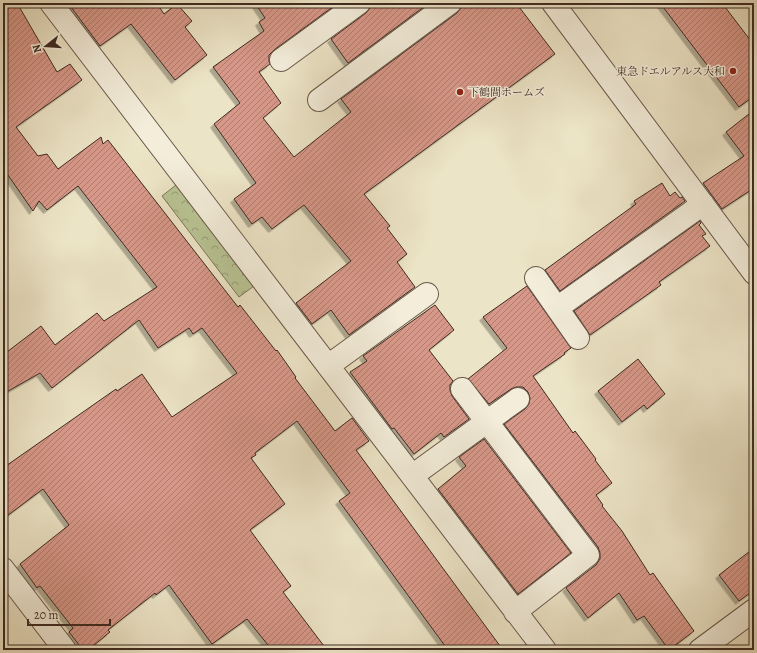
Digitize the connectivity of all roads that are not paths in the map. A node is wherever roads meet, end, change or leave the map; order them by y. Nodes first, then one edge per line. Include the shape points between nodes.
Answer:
1 (51, 3) edge
2 (359, 3) edge
3 (450, 3) edge
4 (553, 3) edge
5 (281, 60) dead end
6 (319, 100) dead end
7 (702, 204) junction
8 (754, 273) edge
9 (536, 278) dead end
10 (427, 294) dead end
11 (557, 308) junction
12 (578, 338) dead end
13 (328, 366) junction
14 (462, 389) dead end
15 (518, 398) dead end
16 (487, 421) junction
17 (412, 476) junction
18 (3, 569) edge
19 (754, 610) edge
20 (515, 612) junction
21 (65, 650) edge
22 (545, 650) edge
23 (700, 650) edge

1 - 13 street
2 - 5 street
3 - 6 street
4 - 7 street
7 - 8 street
7 - 11 street
9 - 11 street
10 - 13 street
11 - 12 street
13 - 17 street
14 - 16 street
15 - 16 street
16 - 17 street
16 - 20 street via 588,555
17 - 20 street
18 - 21 street
19 - 23 street
20 - 22 street

